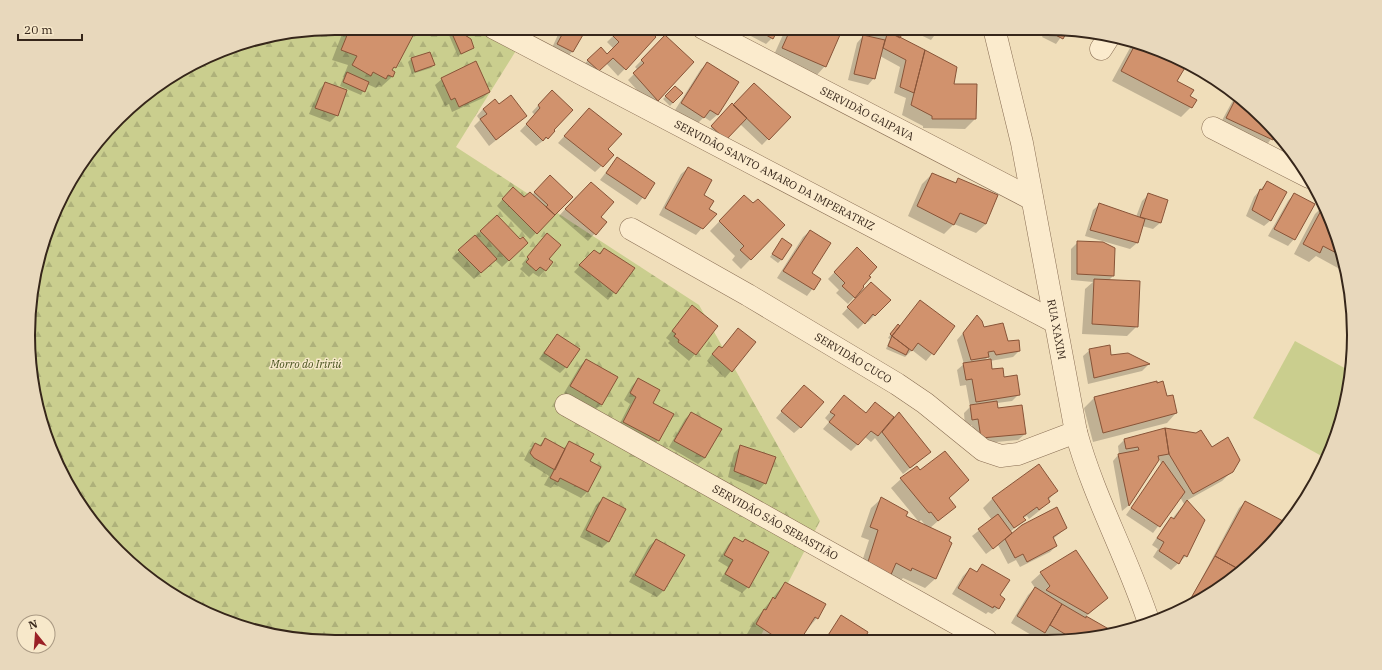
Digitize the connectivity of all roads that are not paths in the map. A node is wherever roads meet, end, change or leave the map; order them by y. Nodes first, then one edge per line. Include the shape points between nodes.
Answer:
1 (507, 35) edge
2 (716, 35) edge
3 (996, 35) edge
4 (1213, 128) dead end
5 (1297, 170) edge
6 (1032, 199) junction
7 (632, 229) dead end
8 (1055, 322) junction
9 (566, 405) dead end
10 (1076, 432) junction
11 (1147, 618) edge
12 (977, 635) edge

1 - 8 street, SERVIDÃO SANTO AMARO DA IMPERATRIZ
2 - 6 street, SERVIDÃO GAIPAVA
3 - 6 street, RUA XAXIM via 1022,143
4 - 5 street
6 - 8 street, RUA XAXIM
7 - 10 street, SERVIDÃO CUCO via 897,384 983,450 1001,456 1018,454
8 - 10 street, RUA XAXIM
9 - 12 street, SERVIDÃO SÃO SEBASTIÃO
10 - 11 street, RUA XAXIM via 1094,488

